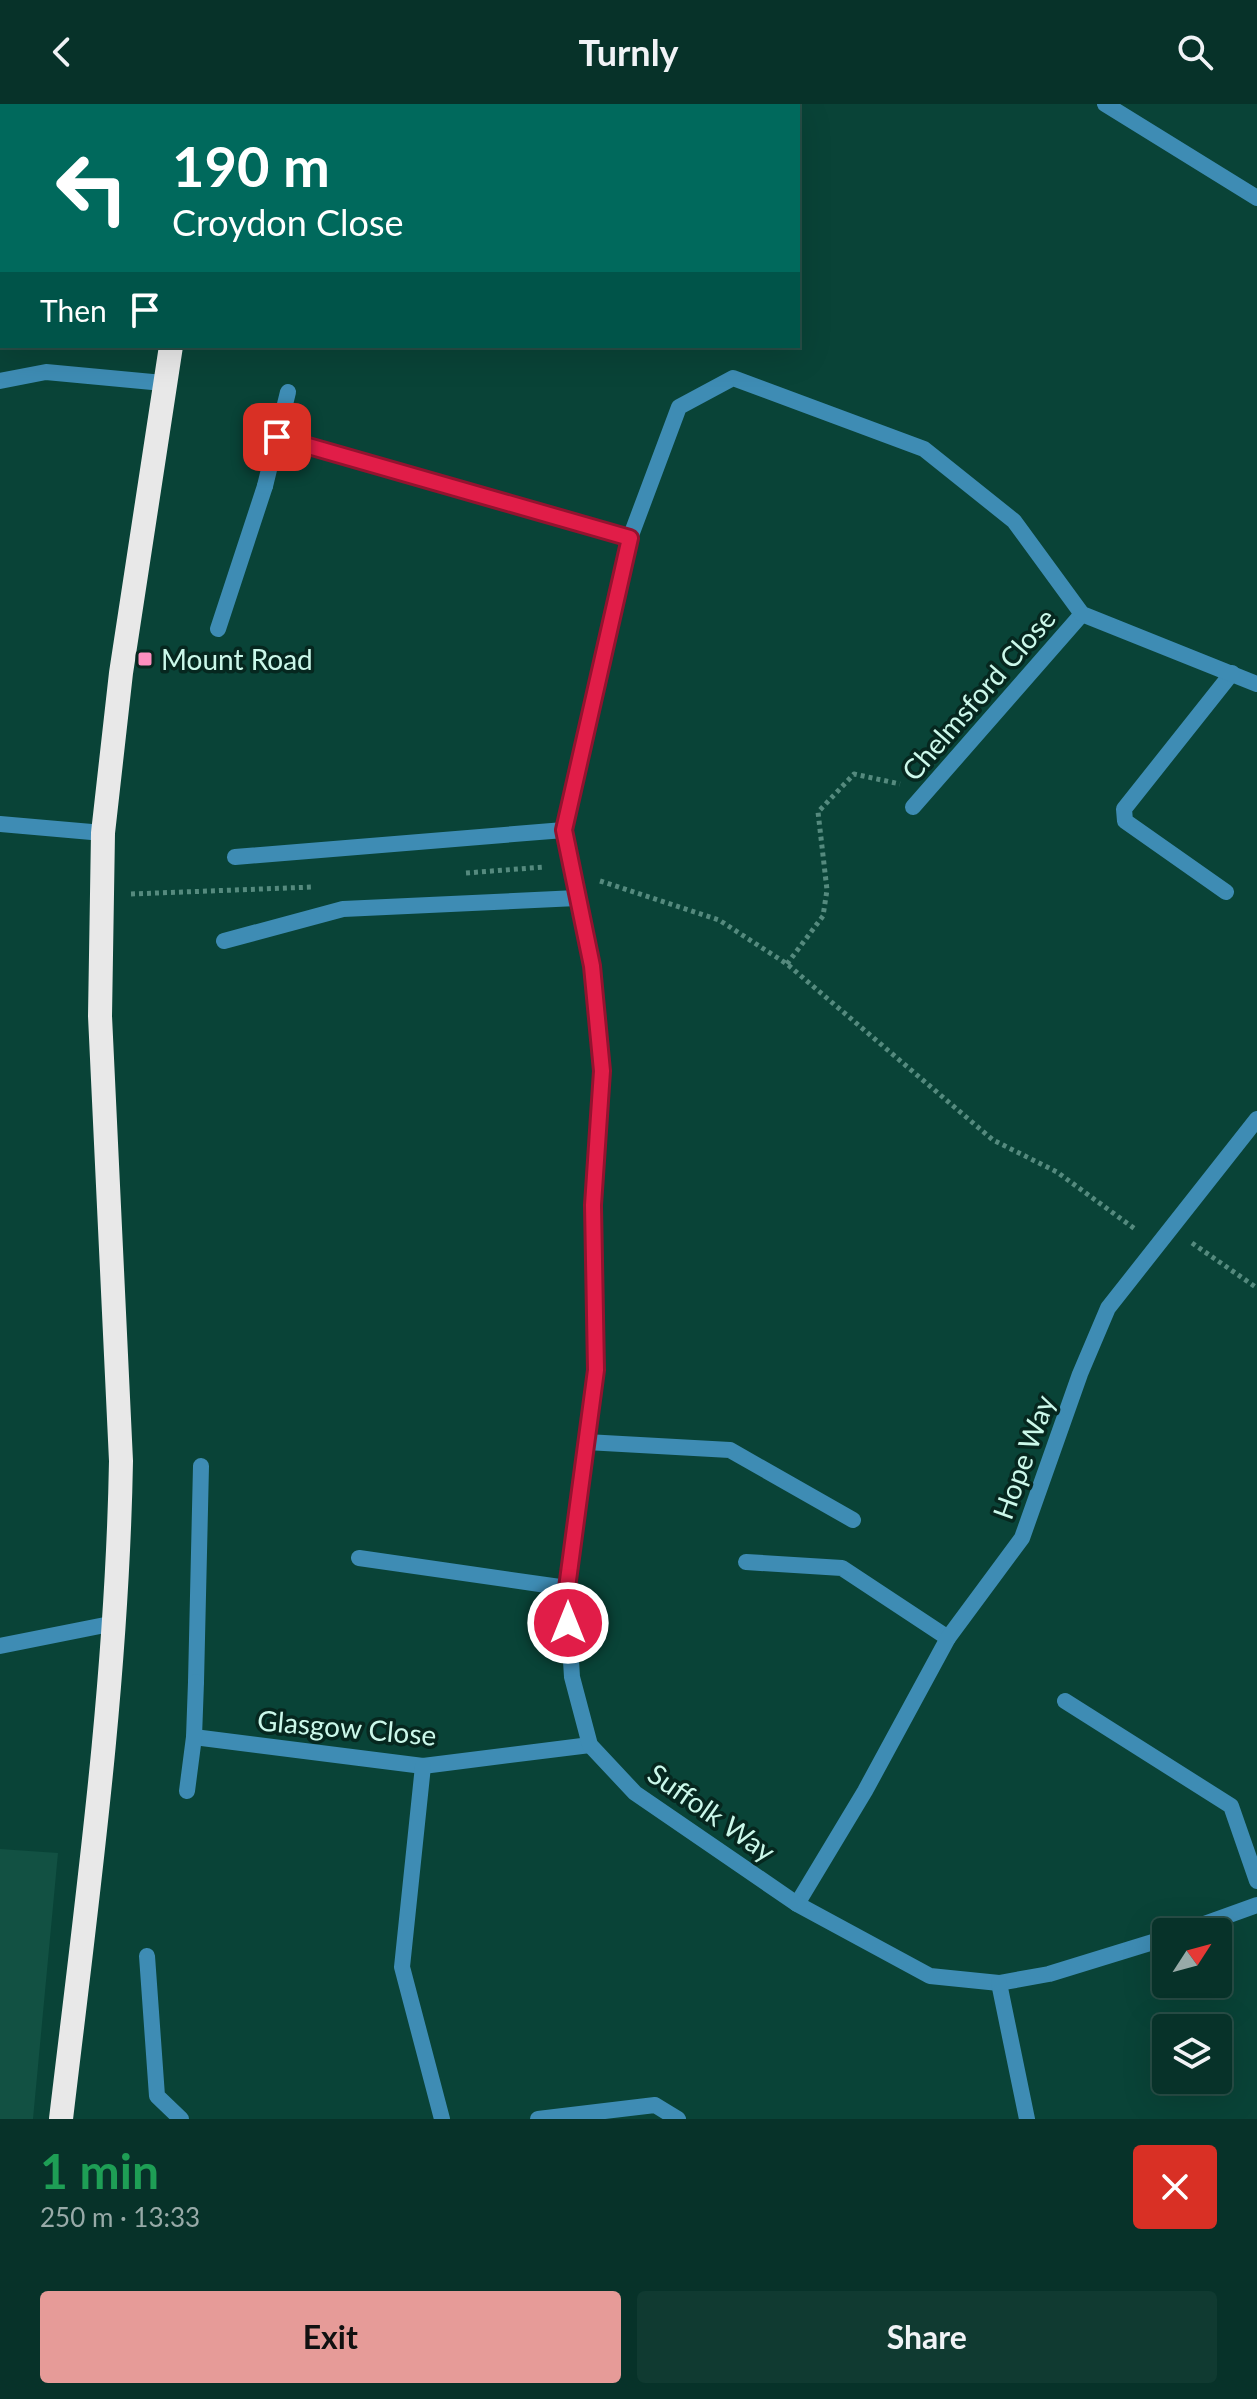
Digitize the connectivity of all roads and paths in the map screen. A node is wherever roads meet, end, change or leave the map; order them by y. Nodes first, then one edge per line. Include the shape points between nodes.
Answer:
1 (1105, 104) edge
2 (1257, 198) edge
3 (171, 348) edge
4 (0, 381) edge
5 (163, 383) junction
6 (288, 392) dead end
7 (277, 437) junction
8 (630, 538) junction
9 (1082, 614) junction
10 (218, 629) dead end
11 (1232, 673) junction
12 (1257, 684) edge
13 (928, 791) junction
14 (913, 807) dead end
15 (0, 824) edge
16 (564, 830) junction
17 (103, 833) junction
18 (235, 857) dead end
19 (461, 873) dead end
20 (572, 874) junction
21 (318, 886) dead end
22 (1226, 892) dead end
23 (102, 895) junction
24 (577, 898) junction
25 (224, 941) dead end
26 (787, 964) junction
27 (1257, 1119) edge
28 (1172, 1229) junction
29 (1158, 1246) junction
30 (1257, 1288) edge
31 (586, 1442) junction
32 (201, 1466) dead end
33 (853, 1520) dead end
34 (359, 1558) dead end
35 (746, 1562) dead end
36 (567, 1588) junction
37 (115, 1623) junction
38 (948, 1638) junction
39 (0, 1646) edge
40 (1065, 1701) dead end
41 (194, 1737) junction
42 (590, 1745) junction
43 (423, 1766) junction
44 (187, 1791) dead end
45 (1257, 1881) edge
46 (797, 1904) junction
47 (1257, 1905) edge
48 (1221, 1918) edge
49 (1152, 1943) edge
50 (147, 1956) dead end
51 (999, 1983) junction
52 (61, 2119) edge
53 (181, 2119) edge
54 (442, 2119) edge
55 (538, 2119) edge
56 (678, 2119) edge
57 (1027, 2119) edge

1 - 2 street
3 - 5 highway
4 - 5 street via 46,372
5 - 17 highway
6 - 7 street
7 - 8 street
7 - 10 street
8 - 9 street, Suffolk Way via 679,407 733,378 924,449 1014,521
8 - 16 street, Suffolk Way
9 - 11 street
9 - 13 street, Chelmsford Close
11 - 12 street
11 - 22 street via 1124,809 1125,821
13 - 14 street, Chelmsford Close
13 - 26 path via 854,774 818,812 827,890 823,916
15 - 17 street
16 - 18 street
16 - 20 street, Suffolk Way
17 - 23 highway
19 - 20 path via 541,866
20 - 24 street, Suffolk Way
20 - 26 path via 719,920
21 - 23 path
23 - 37 highway via 100,1016 121,1461
24 - 25 street via 343,909
24 - 31 street, Suffolk Way via 592,966 602,1071 593,1205 596,1370
26 - 29 path via 993,1140 1057,1172
27 - 28 street, Hope Way
28 - 29 street, Hope Way
28 - 30 path
29 - 38 street, Hope Way via 1108,1308 1022,1538
31 - 33 street via 730,1450
31 - 36 street, Suffolk Way
32 - 41 street
34 - 36 street
35 - 38 street via 842,1568
36 - 42 street, Suffolk Way via 572,1677
37 - 39 street
37 - 52 highway
38 - 46 street, Hope Way
40 - 45 street via 1231,1806
41 - 43 street, Glasgow Close
41 - 44 street
42 - 43 street, Glasgow Close
42 - 46 street, Suffolk Way via 635,1793
43 - 54 street via 402,1967
46 - 51 street, Suffolk Way via 930,1976
47 - 48 street
49 - 51 street, Suffolk Way
50 - 53 street via 157,2096
51 - 57 street
55 - 56 street via 655,2105

